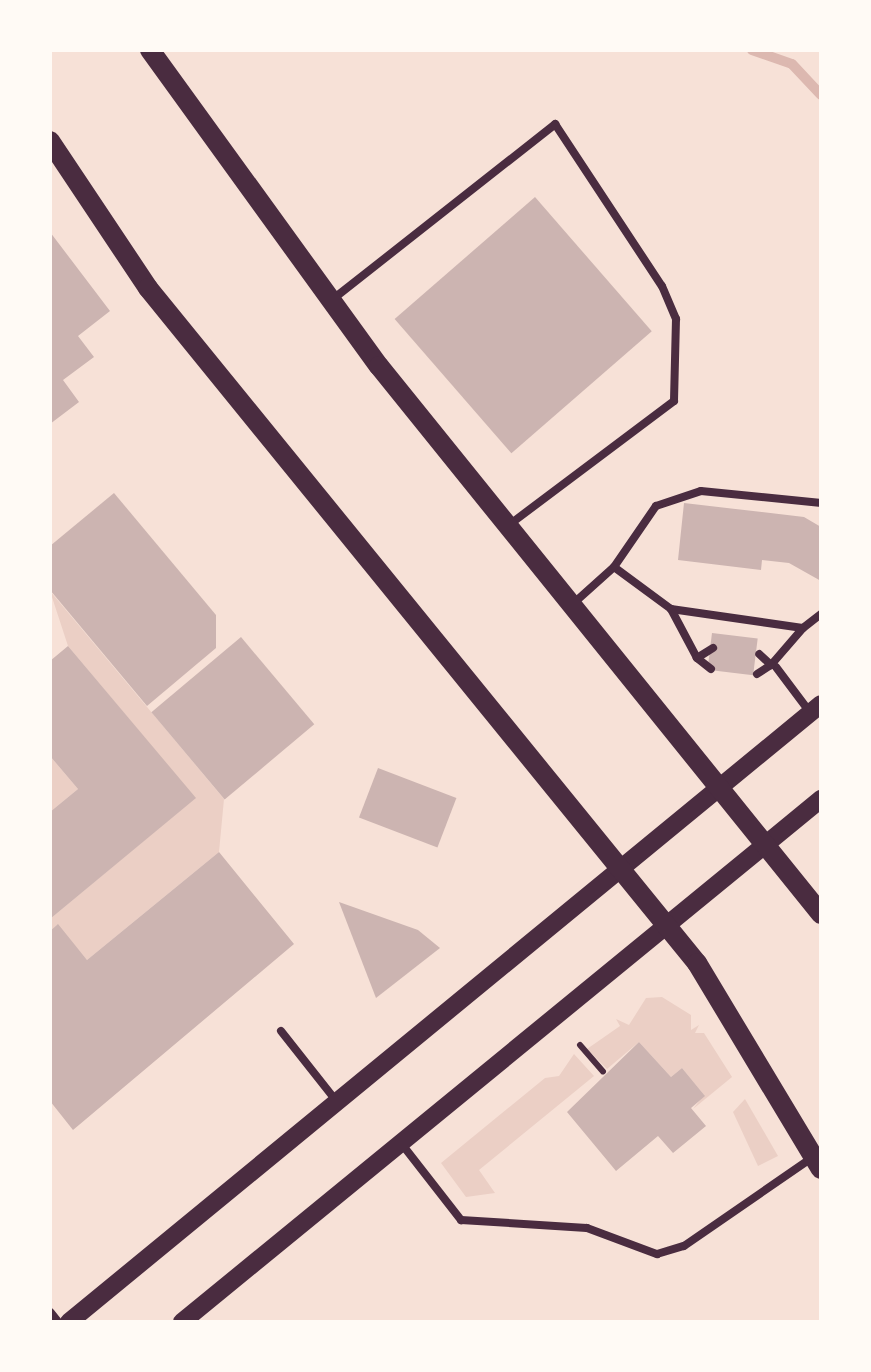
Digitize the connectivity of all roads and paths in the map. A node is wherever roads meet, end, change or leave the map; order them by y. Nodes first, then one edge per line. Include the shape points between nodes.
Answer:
1 (150, 50) edge
2 (50, 141) edge
3 (330, 302) junction
4 (821, 503) edge
5 (510, 524) junction
6 (614, 567) junction
7 (575, 602) junction
8 (671, 610) junction
9 (821, 614) edge
10 (803, 628) junction
11 (713, 648) dead end
12 (759, 654) dead end
13 (697, 658) junction
14 (774, 666) junction
15 (711, 668) dead end
16 (756, 674) dead end
17 (816, 708) edge
18 (725, 784) junction
19 (821, 799) edge
20 (769, 841) junction
21 (623, 868) junction
22 (821, 914) edge
23 (668, 925) junction
24 (280, 1031) dead end
25 (580, 1045) dead end
26 (603, 1071) dead end
27 (338, 1102) junction
28 (401, 1143) junction
29 (818, 1162) edge
30 (50, 1314) edge
31 (57, 1322) edge
32 (69, 1322) edge
33 (182, 1322) edge

1 - 3 main road
2 - 21 main road via 148,288
3 - 5 main road
3 - 5 lane via 555,124 662,286 676,319 674,401
4 - 6 lane via 701,491 656,506
5 - 7 main road
6 - 7 lane
6 - 8 lane
7 - 18 main road
8 - 10 lane
8 - 13 lane
9 - 10 lane
10 - 14 lane
11 - 13 lane
12 - 14 lane
13 - 15 lane
14 - 16 lane
14 - 17 lane
17 - 18 street
18 - 20 main road
18 - 21 street
19 - 20 street
20 - 22 main road
20 - 23 street
21 - 23 main road
21 - 27 street
23 - 28 street
23 - 29 main road
24 - 27 lane
25 - 26 path
27 - 32 street
28 - 29 lane via 461,1220 588,1228 657,1254 684,1246
28 - 33 street
30 - 31 street

